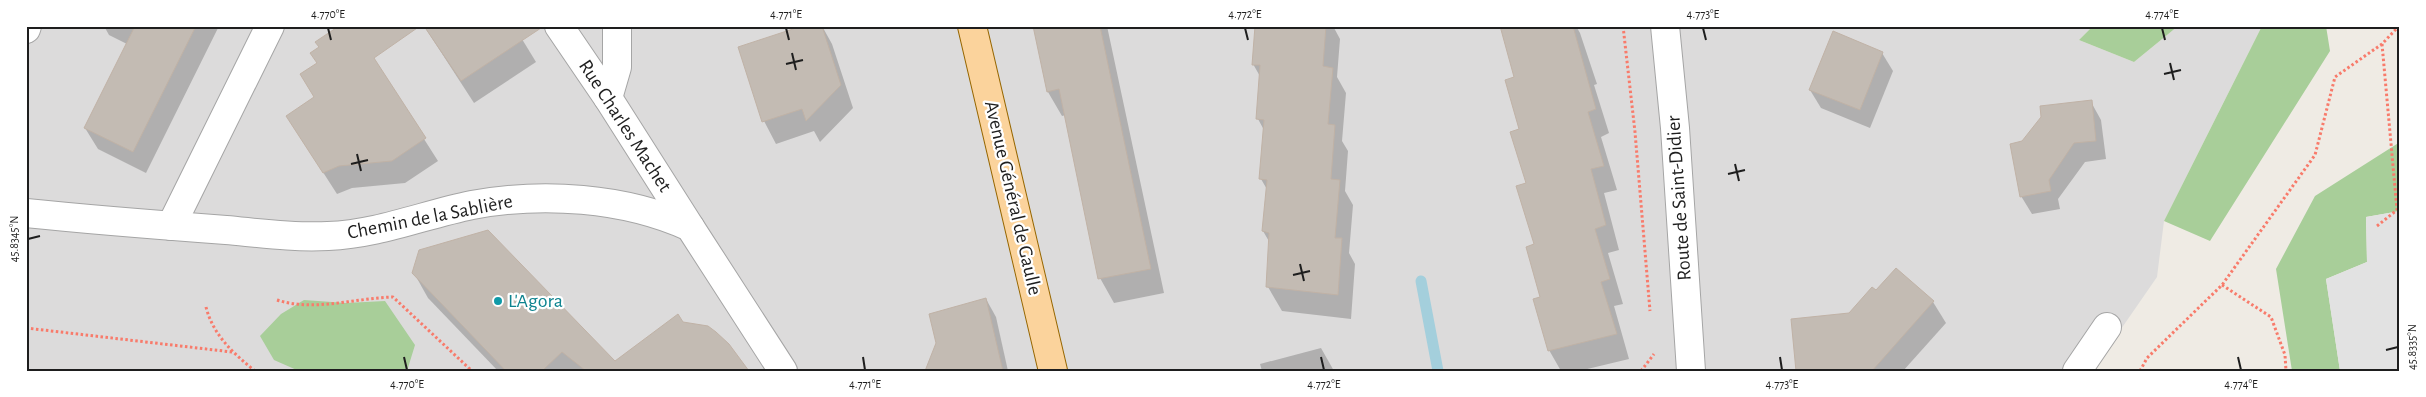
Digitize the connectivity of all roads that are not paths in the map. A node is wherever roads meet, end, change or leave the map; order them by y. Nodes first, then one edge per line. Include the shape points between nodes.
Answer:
1 (270, 26) edge
2 (559, 26) edge
3 (616, 26) edge
4 (972, 26) edge
5 (1666, 26) edge
6 (608, 98) junction
7 (26, 213) edge
8 (171, 226) junction
9 (690, 227) junction
10 (2107, 327) dead end
11 (783, 371) edge
12 (1053, 371) edge
13 (1691, 371) edge
14 (2076, 371) edge

1 - 8 street
2 - 6 street, Rue Charles Machet
3 - 6 street via 617,67
4 - 12 main road, Avenue Général de Gaulle
5 - 13 street, Route de Saint-Didier
6 - 9 street, Rue Charles Machet
7 - 8 street, Chemin de la Sablière
8 - 9 street, Chemin de la Sablière via 328,236 392,228 471,205 536,197 634,206
9 - 11 street
10 - 14 street

